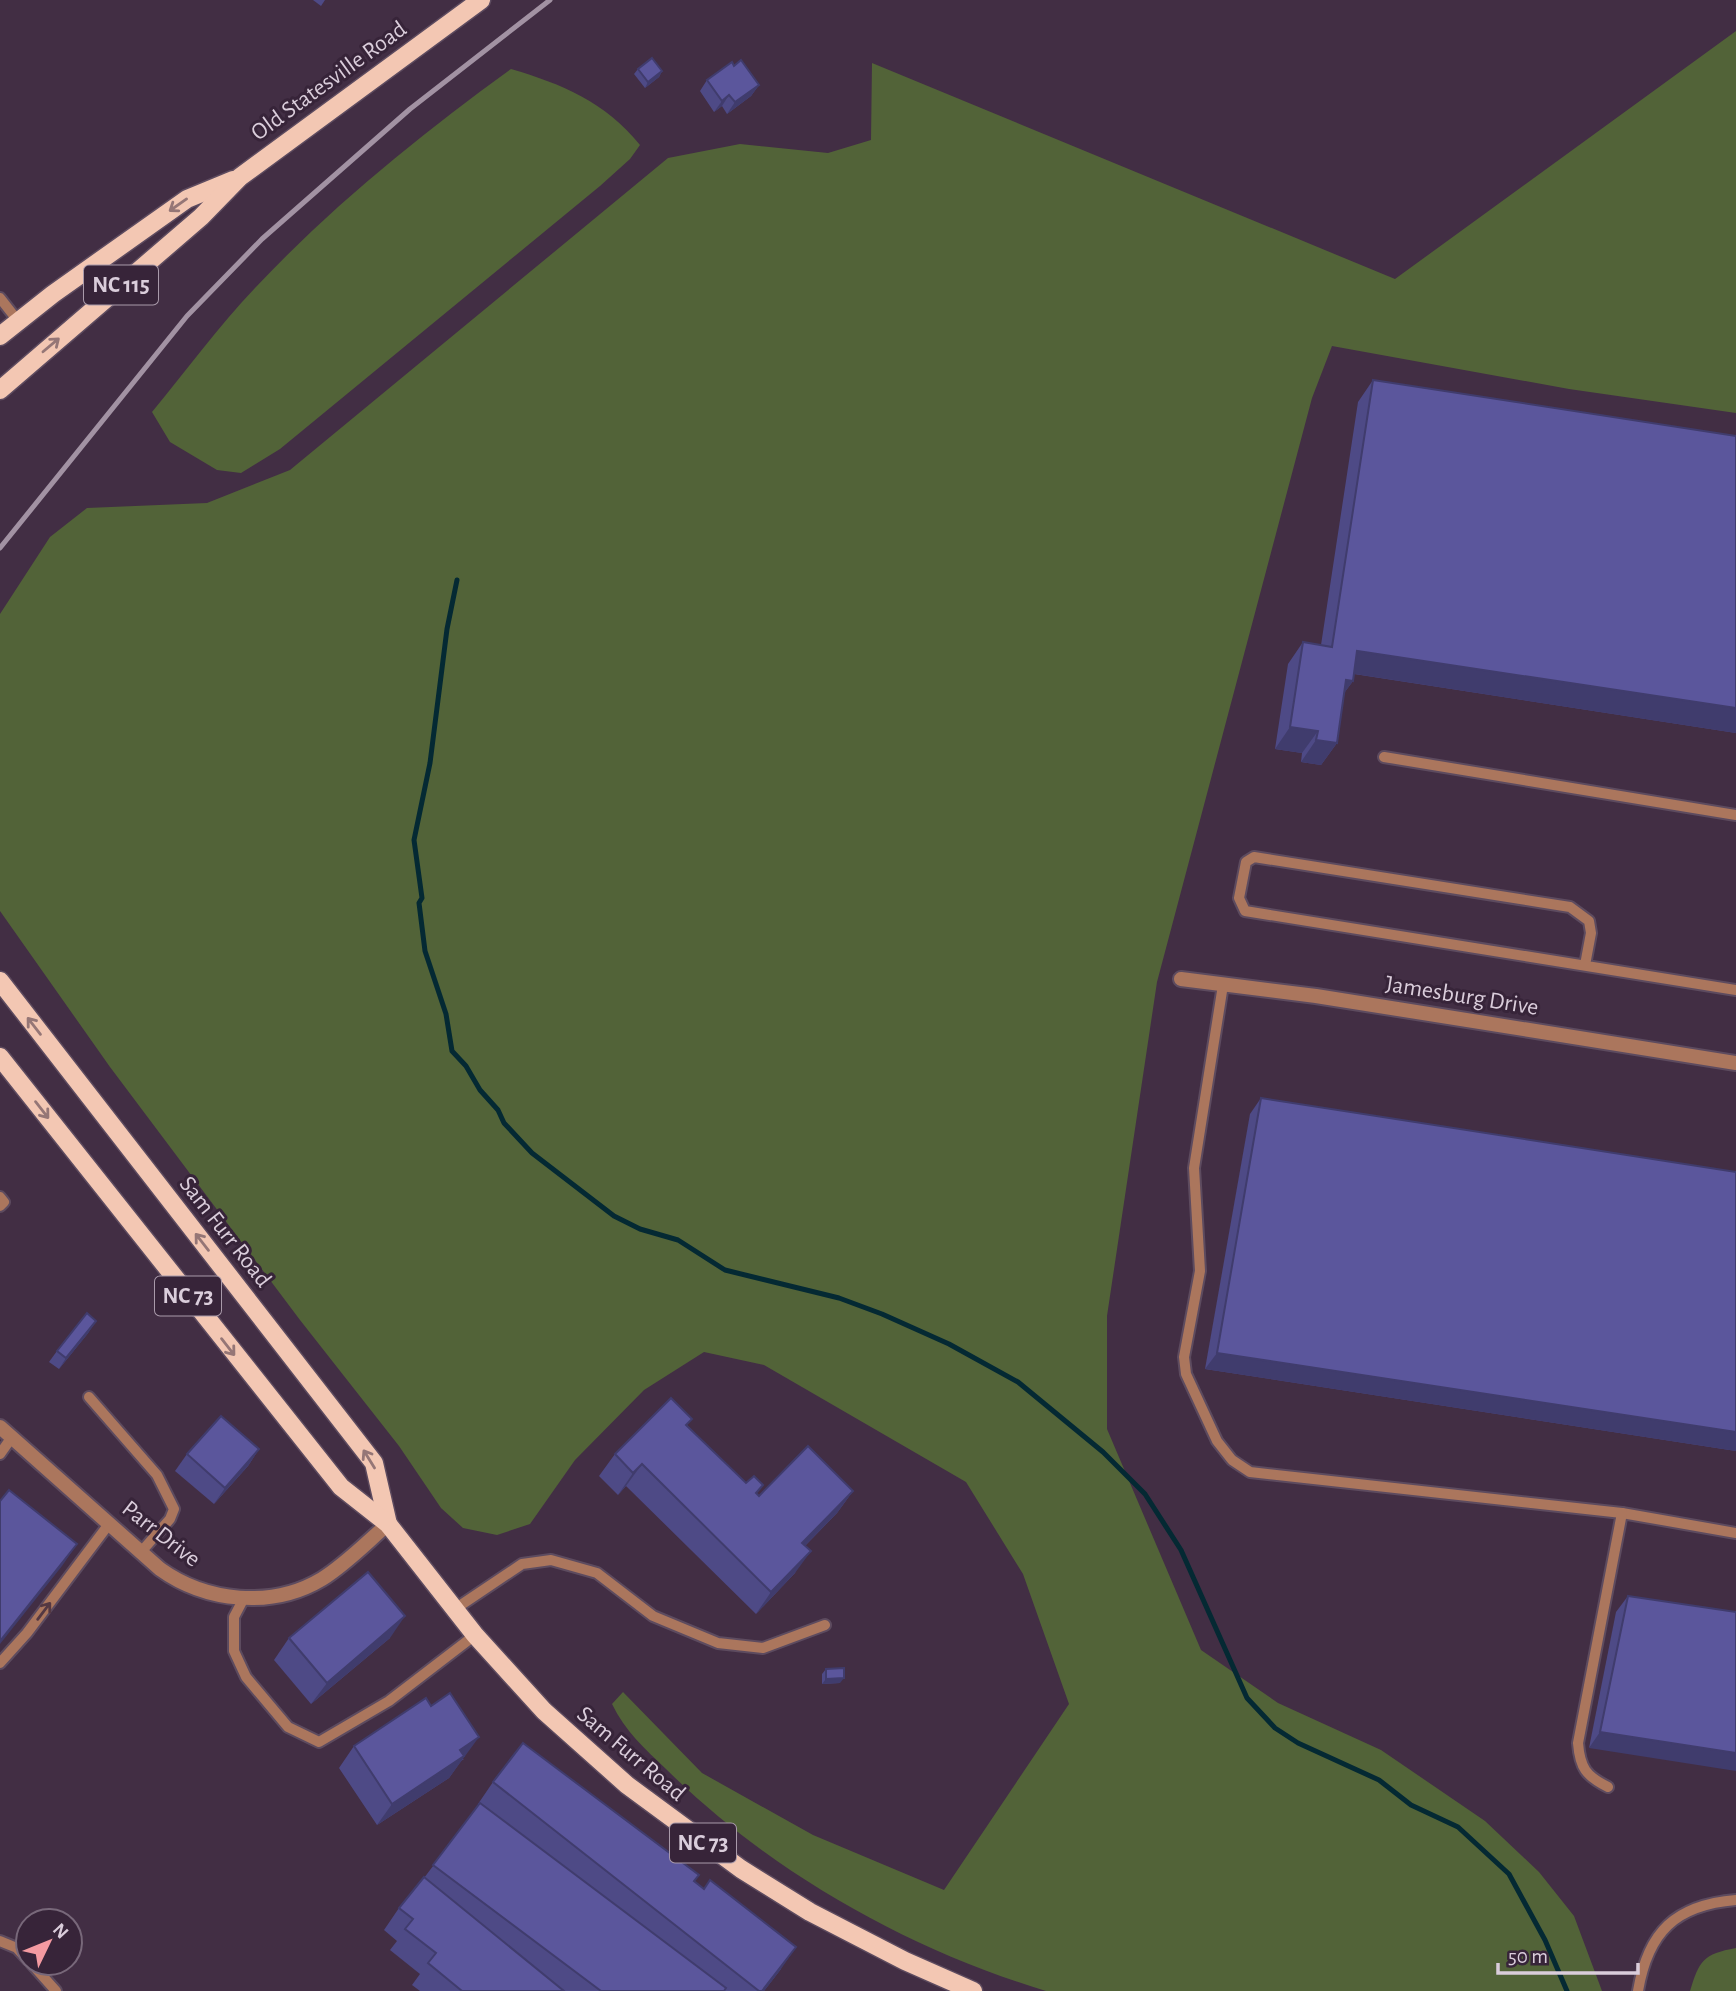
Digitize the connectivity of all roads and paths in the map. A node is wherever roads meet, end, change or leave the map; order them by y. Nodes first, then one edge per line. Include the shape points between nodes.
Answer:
1 (481, 0) edge
2 (240, 177) junction
3 (0, 298) edge
4 (18, 321) junction
5 (0, 336) edge
6 (0, 390) edge
7 (1384, 757) dead end
8 (1736, 815) edge
9 (1585, 965) junction
10 (1181, 979) dead end
11 (0, 981) edge
12 (1223, 985) junction
13 (1736, 990) edge
14 (0, 1057) edge
15 (1736, 1063) edge
16 (0, 1197) edge
17 (0, 1206) edge
18 (89, 1397) dead end
19 (0, 1427) edge
20 (12, 1437) junction
21 (0, 1454) edge
22 (1622, 1513) junction
23 (109, 1524) junction
24 (388, 1524) junction
25 (1736, 1533) edge
26 (141, 1552) junction
27 (244, 1598) junction
28 (455, 1609) junction
29 (825, 1625) dead end
30 (475, 1635) junction
31 (0, 1663) edge
32 (1608, 1787) dead end
33 (1736, 1900) edge
34 (44, 1977) edge
35 (57, 1991) edge
36 (973, 1991) edge
37 (1638, 1991) edge

1 - 2 main road, Old Statesville Road / NC 115
2 -> 4 main road, Old Statesville Road / NC 115 via 187,199
6 -> 2 main road, Old Statesville Road / NC 115 via 201,217
3 - 4 lane
4 - 5 main road, Old Statesville Road / NC 115
7 - 8 lane
9 - 9 lane via 1245,911 1239,898 1246,862 1254,857 1570,907 1589,921
9 - 13 lane
10 - 12 street, Jamesburg Drive
24 -> 11 main road, Sam Furr Road / NC 73 via 374,1464
12 - 15 street, Jamesburg Drive
12 - 22 lane via 1194,1168 1200,1271 1184,1357 1186,1374 1217,1441 1232,1460 1250,1472
14 -> 24 main road, Sam Furr Road / NC 73 via 341,1487
16 - 17 lane via 4,1202
18 - 26 lane via 157,1475 174,1509
19 - 20 street, Parr Drive
20 - 21 lane
20 - 23 street, Parr Drive
22 - 25 lane
22 - 32 lane via 1578,1743 1580,1762 1592,1779
23 - 26 street, Parr Drive
31 -> 23 lane
24 - 27 street, Parr Drive via 321,1579 282,1594
24 - 28 main road, Sam Furr Road / NC 73
26 - 27 street, Parr Drive via 175,1580 197,1590
27 - 30 lane via 234,1617 234,1651 246,1677 288,1727 319,1742 389,1701
28 - 29 lane via 522,1564 551,1560 597,1573 653,1616 718,1643 763,1648
28 - 30 main road, Sam Furr Road / NC 73
30 - 36 main road, Sam Furr Road / NC 73 via 565,1732 681,1828 810,1912
33 - 37 lane via 1695,1907 1675,1920 1657,1937 1644,1959
34 - 35 lane

